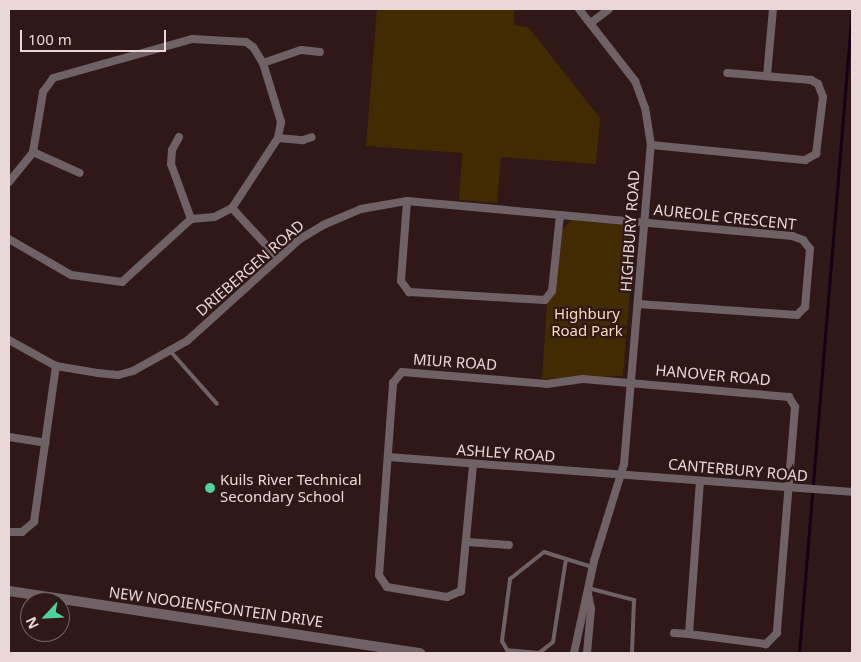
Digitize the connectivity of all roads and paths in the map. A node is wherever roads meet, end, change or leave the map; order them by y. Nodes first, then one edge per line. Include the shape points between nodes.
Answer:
1 (579, 9) edge
2 (609, 9) edge
3 (774, 9) edge
4 (592, 22) junction
5 (320, 52) dead end
6 (263, 63) junction
7 (727, 73) dead end
8 (767, 76) junction
9 (179, 137) dead end
10 (312, 137) dead end
11 (278, 138) junction
12 (651, 145) junction
13 (33, 152) junction
14 (80, 173) dead end
15 (9, 182) edge
16 (407, 201) junction
17 (232, 208) junction
18 (560, 215) junction
19 (191, 219) junction
20 (644, 222) junction
21 (9, 239) edge
22 (278, 258) junction
23 (638, 304) junction
24 (9, 340) edge
25 (171, 352) junction
26 (56, 366) junction
27 (631, 382) junction
28 (217, 404) dead end
29 (9, 437) edge
30 (46, 443) junction
31 (388, 457) junction
32 (473, 465) junction
33 (621, 474) junction
34 (700, 481) junction
35 (788, 488) junction
36 (852, 492) edge
37 (9, 532) edge
38 (467, 542) junction
39 (509, 545) dead end
40 (566, 559) junction
41 (593, 567) junction
42 (588, 589) junction
43 (9, 591) edge
44 (674, 633) dead end
45 (688, 634) junction
46 (420, 653) edge
47 (574, 653) edge
48 (587, 653) edge
49 (632, 653) edge

1 - 4 street, HIGHBURY ROAD
2 - 4 street
3 - 8 street
4 - 12 street, HIGHBURY ROAD via 635,82 646,108
5 - 6 street via 301,50
6 - 11 street via 281,122
6 - 13 street via 246,42 200,39 178,42 53,78 43,92
7 - 8 street
8 - 12 street via 811,80 822,89 819,149 812,157 805,160
9 - 19 street via 170,158
10 - 11 street via 303,140
11 - 17 street
12 - 20 street, HIGHBURY ROAD
13 - 14 street
13 - 15 street
16 - 18 street, DRIEBERGEN ROAD
16 - 18 street via 401,281 410,292 545,300 552,292
16 - 22 street, DRIEBERGEN ROAD via 361,209 323,225
17 - 19 street via 214,217
17 - 22 street
18 - 20 street, DRIEBERGEN ROAD
19 - 21 street via 122,282 71,275
20 - 23 street, HIGHBURY ROAD
20 - 23 street, AUREOLE CRESCENT via 798,237 810,249 805,307 797,315
22 - 25 street, DRIEBERGEN ROAD
23 - 27 street, HIGHBURY ROAD
24 - 26 street, DRIEBERGEN ROAD
25 - 26 street, DRIEBERGEN ROAD via 148,365 118,375
25 - 28 lane
26 - 30 street
27 - 31 street, MIUR ROAD via 583,379 547,384 402,372 393,382
27 - 33 street, HIGHBURY ROAD
27 - 35 street, HANOVER ROAD via 789,397 795,407
29 - 30 street
30 - 37 street via 34,522 22,532
31 - 32 street, ASHLEY ROAD
31 - 38 street, MIUR ROAD via 378,575 381,582 387,587 447,597 458,594 464,587
32 - 33 street, ASHLEY ROAD
32 - 38 street, MIUR ROAD
33 - 34 street, CANTERBURY ROAD
33 - 41 street, HIGHBURY ROAD
34 - 35 street, CANTERBURY ROAD
34 - 45 street
35 - 36 street, CANTERBURY ROAD
35 - 45 street via 775,636 761,644
38 - 39 street
40 - 40 lane via 553,642 539,653 508,650 502,641 510,579 540,553 548,552
40 - 41 lane
41 - 42 street, HIGHBURY ROAD
42 - 47 street, HIGHBURY ROAD
42 - 48 street, HIGHBURY ROAD via 591,609
42 - 49 lane via 634,600
43 - 46 street, NEW NOOIENSFONTEIN DRIVE
44 - 45 street

